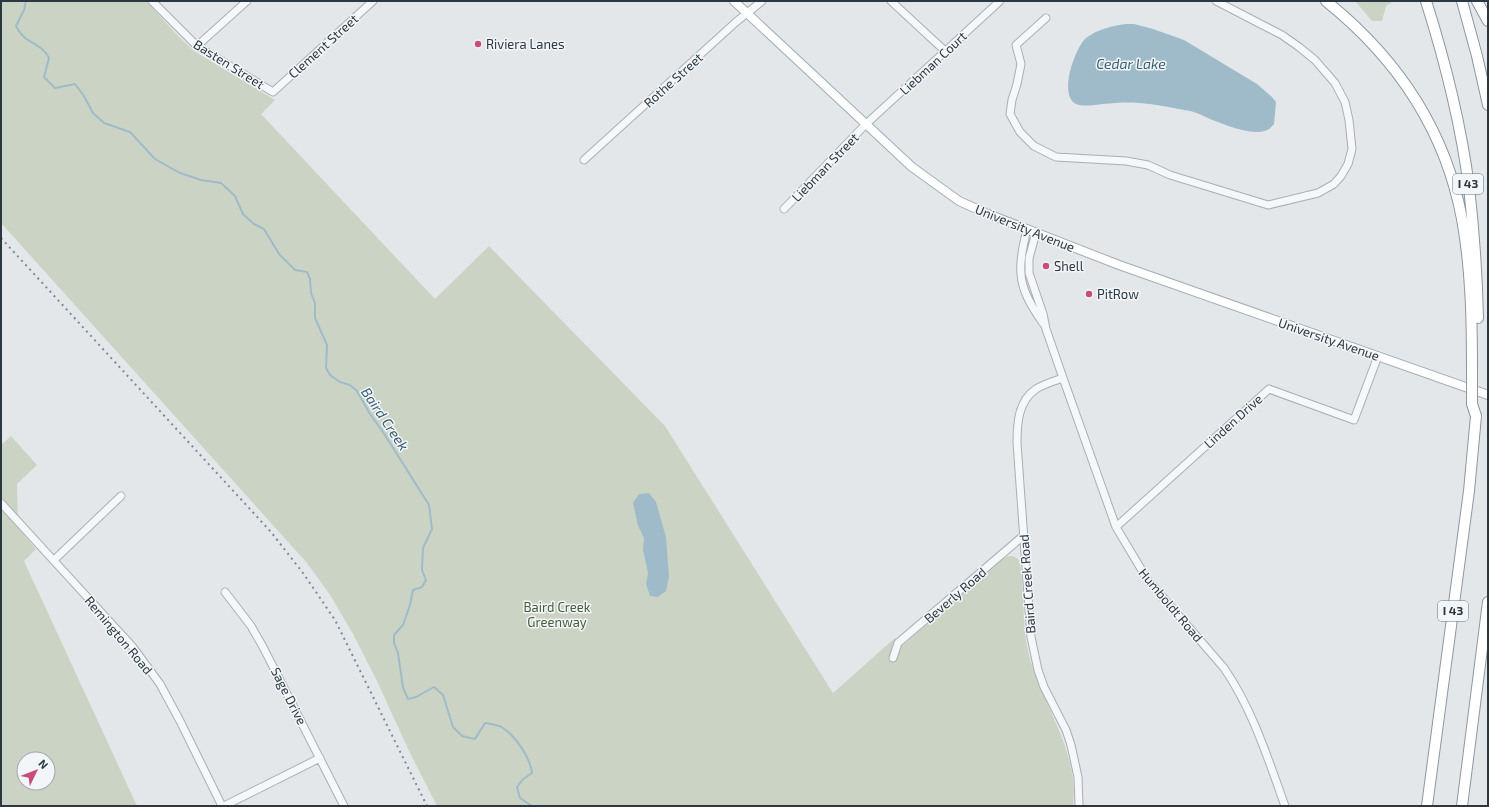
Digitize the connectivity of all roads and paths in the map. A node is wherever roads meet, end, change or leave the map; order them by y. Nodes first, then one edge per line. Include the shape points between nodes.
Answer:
1 (152, 1) edge
2 (247, 1) edge
3 (373, 1) edge
4 (734, 1) edge
5 (762, 1) edge
6 (891, 1) edge
7 (1000, 1) edge
8 (1216, 1) edge
9 (1326, 1) edge
10 (1426, 1) edge
11 (1462, 1) edge
12 (1477, 1) edge
13 (747, 14) junction
14 (1046, 18) dead end
15 (1488, 21) edge
16 (197, 46) junction
17 (945, 51) junction
18 (273, 92) joint
19 (1488, 105) edge
20 (865, 125) junction
21 (584, 160) dead end
22 (784, 209) dead end
23 (1026, 229) junction
24 (1036, 233) junction
25 (1046, 328) junction
26 (1378, 356) junction
27 (1475, 371) junction
28 (1063, 378) junction
29 (1488, 395) edge
30 (121, 496) dead end
31 (1, 503) edge
32 (1116, 527) junction
33 (1023, 536) junction
34 (54, 560) junction
35 (225, 592) dead end
36 (1488, 604) edge
37 (893, 658) dead end
38 (320, 758) junction
39 (223, 806) edge
40 (344, 806) edge
41 (1079, 806) edge
42 (1285, 806) edge
43 (1428, 806) edge
44 (1462, 806) edge

1 - 16 street, Basten Street
2 - 16 street
3 - 18 street, Clement Street
4 - 13 main road, University Avenue
5 - 13 street, Rothe Street
6 - 17 street
7 - 17 street, Liebman Court
8 - 14 street via 1300,47 1335,83 1345,102 1352,149 1341,176 1318,194 1268,205 1170,175 1148,165 1126,161 1056,157 1034,146 1020,132 1010,114 1021,64 1016,45
9 - 27 highway via 1388,59 1418,102 1443,154 1456,195 1466,246
10 - 27 highway, I 43 via 1447,74 1468,186 1477,273 1479,334
11 - 19 highway
12 - 15 highway
13 - 20 main road, University Avenue
13 - 21 street, Rothe Street
16 - 18 street, Basten Street
17 - 20 street, Liebman Court
20 - 22 street, Liebman Street
20 - 23 main road, University Avenue via 912,167 959,201
23 - 24 main road, University Avenue
23 - 25 street, Humboldt Road via 1020,257 1020,276 1027,296
24 - 25 street, Humboldt Road via 1028,267
24 - 26 main road, University Avenue via 1119,265
25 - 28 street, Humboldt Road
26 - 29 main road, University Avenue
26 - 32 street, Linden Drive via 1354,420 1269,389
27 - 43 highway, I 43 via 1476,416 1469,491
28 - 32 street, Humboldt Road
28 - 33 street, Baird Creek Road via 1030,394 1019,414 1017,443
30 - 34 street
31 - 34 street, Remington Road
32 - 42 street, Humboldt Road via 1146,579 1235,684 1250,714
33 - 37 street, Beverly Road via 898,643
33 - 41 street, Baird Creek Road via 1034,655 1044,687 1071,745 1078,777
34 - 39 street, Remington Road via 132,646 160,684
35 - 38 street, Sage Drive via 264,647
36 - 44 highway, I 43
38 - 39 street
38 - 40 street, Sage Drive

